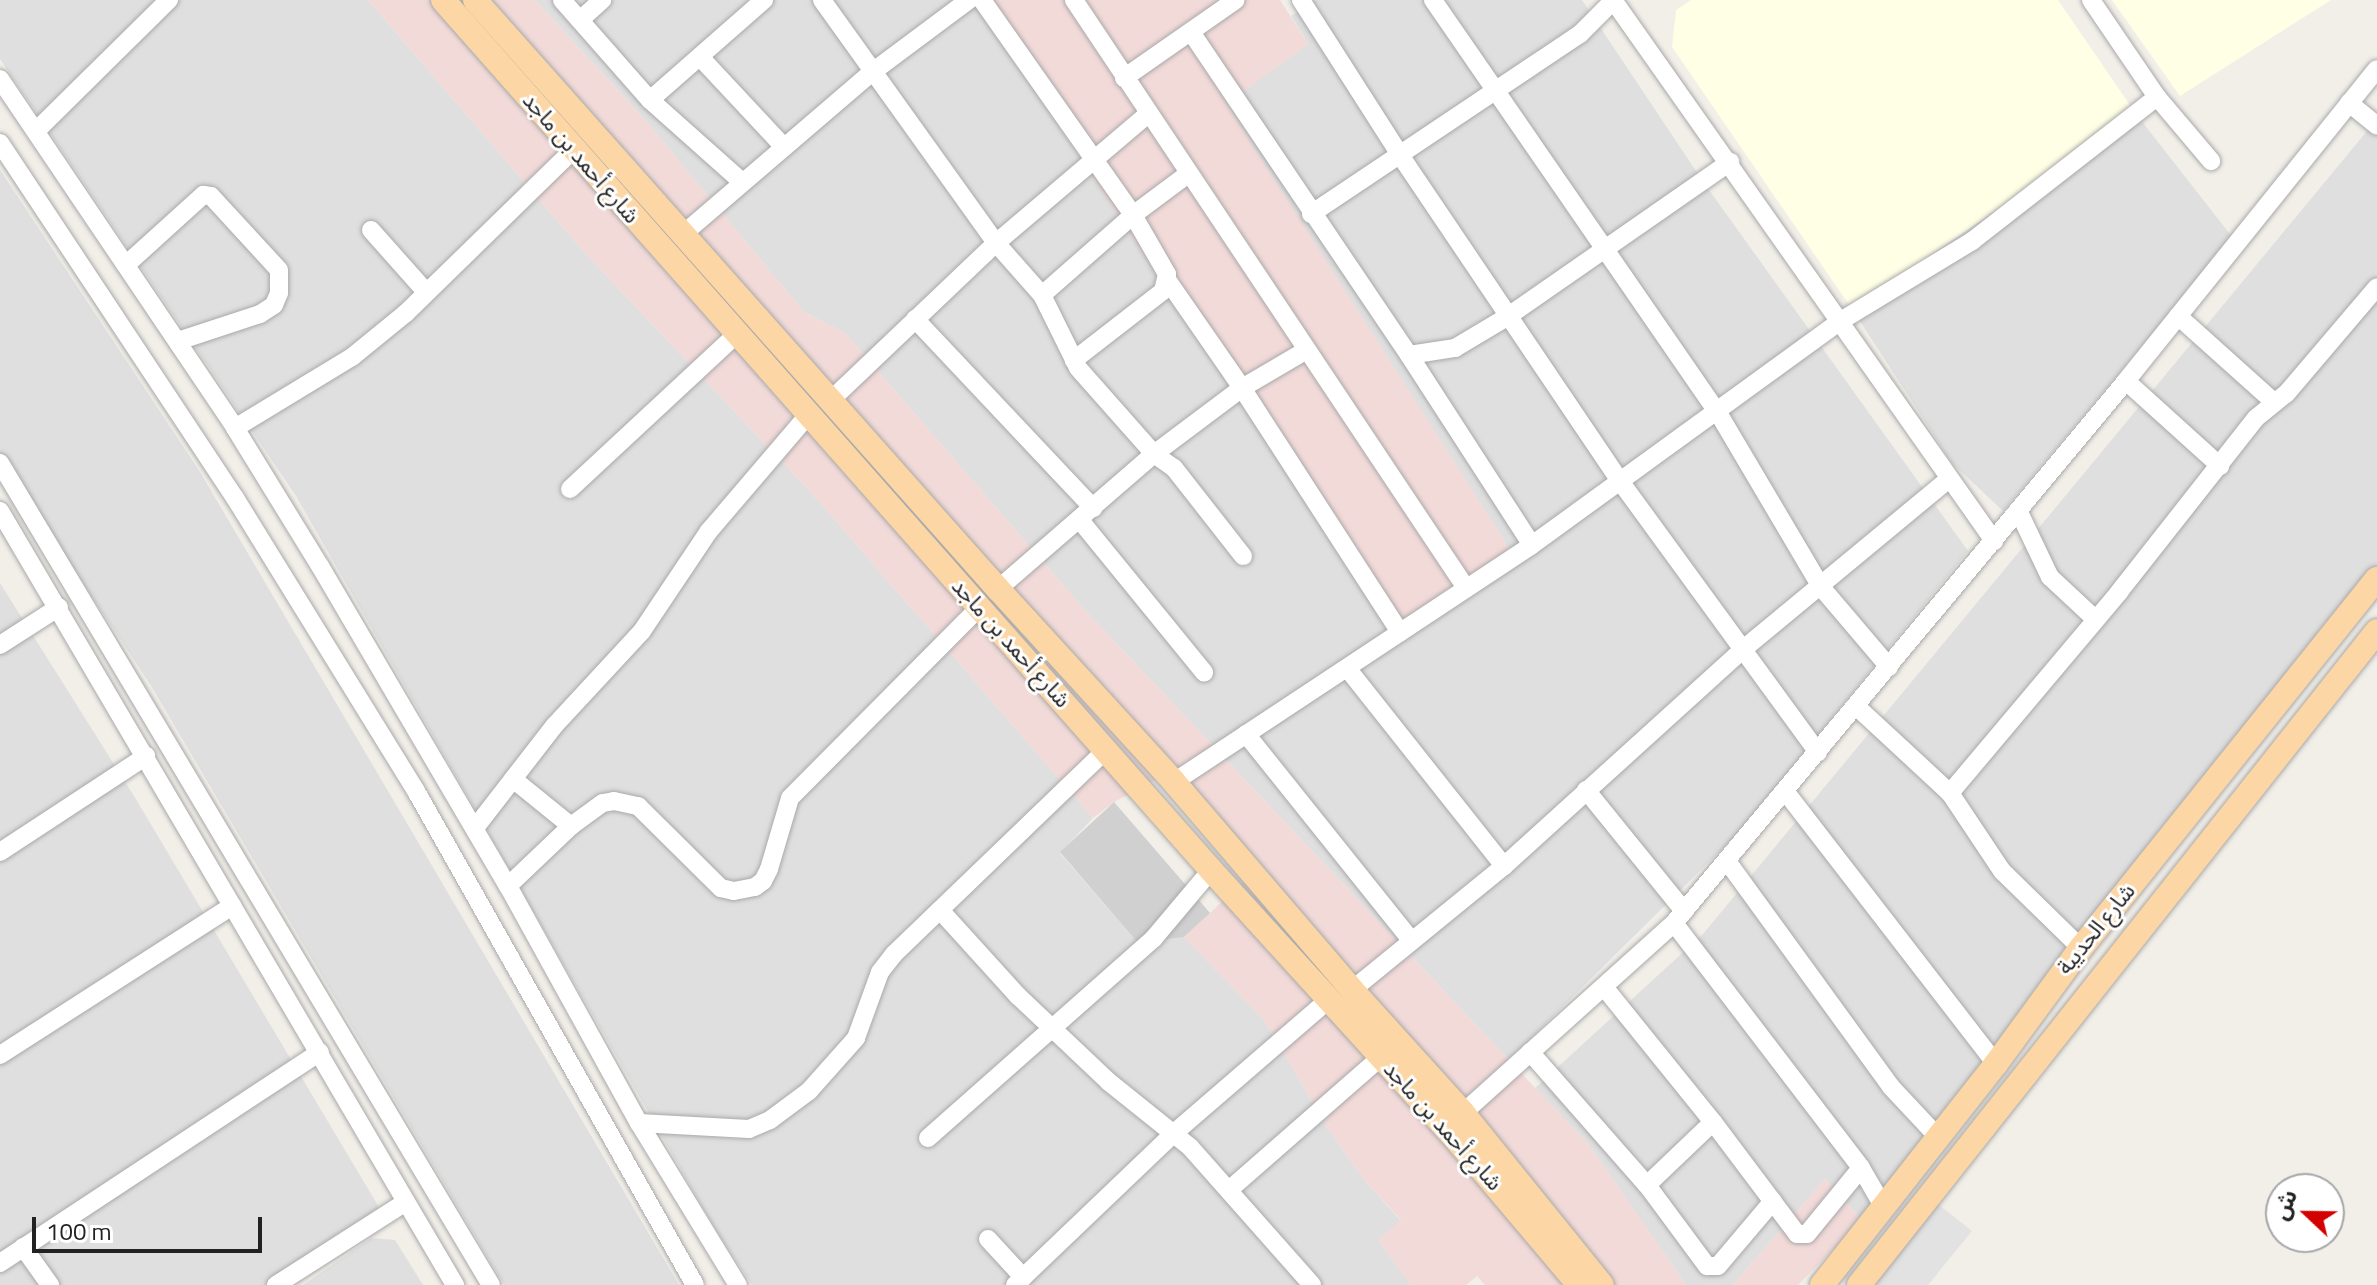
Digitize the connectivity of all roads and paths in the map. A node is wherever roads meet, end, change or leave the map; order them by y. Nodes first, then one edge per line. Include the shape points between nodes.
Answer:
1 (169, 0) edge
2 (443, 0) edge
3 (475, 0) edge
4 (562, 0) edge
5 (602, 0) edge
6 (764, 0) edge
7 (822, 0) edge
8 (969, 0) edge
9 (982, 0) edge
10 (1074, 0) edge
11 (1236, 0) edge
12 (1301, 0) edge
13 (1433, 0) edge
14 (1614, 0) edge
15 (2091, 0) edge
16 (580, 20) junction
17 (1191, 32) junction
18 (700, 57) junction
19 (2377, 69) edge
20 (871, 73) junction
21 (1124, 78) junction
22 (0, 79) edge
23 (1495, 91) junction
24 (2157, 97) junction
25 (650, 100) junction
26 (2349, 103) junction
27 (1148, 114) junction
28 (2377, 126) edge
29 (36, 131) junction
30 (0, 143) edge
31 (784, 147) junction
32 (574, 149) junction
33 (1400, 155) junction
34 (1091, 159) junction
35 (2211, 161) dead end
36 (1730, 162) junction
37 (1188, 174) junction
38 (742, 182) junction
39 (1311, 214) junction
40 (1133, 215) junction
41 (371, 230) dead end
42 (682, 235) junction
43 (996, 243) junction
44 (1605, 249) junction
45 (127, 264) junction
46 (1168, 281) junction
47 (2377, 287) edge
48 (426, 292) junction
49 (1042, 295) junction
50 (2178, 316) junction
51 (1507, 317) junction
52 (915, 319) junction
53 (1839, 322) junction
54 (737, 334) junction
55 (178, 341) junction
56 (1305, 351) junction
57 (1409, 355) junction
58 (1074, 360) junction
59 (2126, 381) junction
60 (1242, 388) junction
61 (832, 399) junction
62 (2274, 402) junction
63 (1717, 411) junction
64 (808, 415) junction
65 (235, 428) junction
66 (1154, 454) junction
67 (0, 463) edge
68 (2220, 466) junction
69 (1949, 479) junction
70 (1620, 481) junction
71 (570, 489) dead end
72 (2018, 510) junction
73 (1, 513) edge
74 (1086, 513) junction
75 (1994, 541) junction
76 (1532, 545) junction
77 (1243, 556) dead end
78 (2377, 579) edge
79 (1821, 587) junction
80 (1466, 588) junction
81 (998, 589) junction
82 (59, 607) junction
83 (980, 607) junction
84 (2095, 619) junction
85 (2377, 631) edge
86 (1400, 632) junction
87 (0, 645) edge
88 (1741, 651) junction
89 (1889, 667) junction
90 (1347, 668) junction
91 (1204, 672) dead end
92 (1857, 707) junction
93 (1246, 734) junction
94 (1106, 750) junction
95 (1818, 753) junction
96 (146, 756) junction
97 (513, 779) junction
98 (1174, 782) junction
99 (1586, 790) junction
100 (1785, 791) junction
101 (1950, 793) junction
102 (571, 826) junction
103 (475, 828) junction
104 (0, 852) edge
105 (1727, 861) junction
106 (1504, 866) junction
107 (1211, 870) junction
108 (508, 886) junction
109 (232, 906) junction
110 (940, 910) junction
111 (1679, 917) junction
112 (1412, 941) junction
113 (2081, 948) junction
114 (1604, 987) junction
115 (1352, 990) junction
116 (1328, 1000) junction
117 (1051, 1027) junction
118 (320, 1052) junction
119 (1530, 1052) junction
120 (0, 1055) edge
121 (1381, 1057) junction
122 (1996, 1064) junction
123 (1463, 1113) junction
124 (1713, 1122) junction
125 (639, 1123) junction
126 (1173, 1134) junction
127 (1938, 1137) junction
128 (928, 1138) dead end
129 (1861, 1168) junction
130 (1647, 1185) junction
131 (1229, 1190) junction
132 (1773, 1201) junction
133 (406, 1202) junction
134 (1883, 1206) junction
135 (988, 1239) dead end
136 (23, 1247) junction
137 (0, 1263) edge
138 (1019, 1281) edge
139 (1573, 1283) edge
140 (50, 1285) edge
141 (276, 1285) edge
142 (455, 1285) edge
143 (491, 1285) edge
144 (695, 1285) edge
145 (738, 1285) edge
146 (1312, 1285) edge
147 (1602, 1285) edge
148 (1822, 1285) edge
149 (1859, 1285) edge

1 - 29 street
2 - 32 main road, شارع أحمد بن ماجد
3 - 42 main road, شارع أحمد بن ماجد
4 - 16 street
5 - 16 street
6 - 18 street
7 - 20 street
8 - 20 street
9 - 34 street
10 - 21 street
11 - 17 street
12 - 33 street
13 - 23 street
14 - 23 street via 1580,34
14 - 36 street
15 - 24 street
16 - 25 street
17 - 21 street
17 - 39 street
18 - 25 street
18 - 31 street
19 - 26 street
20 - 31 street
20 - 43 street
21 - 27 street
22 - 29 street
23 - 33 street
23 - 44 street
24 - 35 street
24 - 53 street via 1972,241
25 - 38 street
26 - 28 street
26 - 50 street
27 - 34 street
27 - 37 street
29 - 45 street
30 - 144 street via 235,498 416,791
31 - 38 street
32 - 48 street
32 - 54 main road, شارع أحمد بن ماجد
33 - 39 street
33 - 51 street
34 - 40 street
34 - 43 street
36 - 44 street
36 - 53 street
37 - 40 street
37 - 56 street
38 - 42 street
39 - 57 street
40 - 46 street
40 - 49 street
41 - 48 street
42 - 61 main road, شارع أحمد بن ماجد
43 - 49 street
43 - 52 street
44 - 51 street
44 - 63 street
45 - 55 street
45 - 55 street via 203,195 211,196 279,270 274,305
46 - 58 street via 1163,291
46 - 60 street
47 - 62 street
48 - 65 street via 352,357
49 - 58 street
50 - 59 street
50 - 62 street
51 - 57 street via 1455,348
51 - 70 street
52 - 61 street
52 - 74 street
53 - 63 street
53 - 69 street
54 - 64 main road, شارع أحمد بن ماجد
54 - 71 street
55 - 65 street
56 - 60 street
56 - 80 street
57 - 76 street
58 - 66 street
59 - 68 street
59 - 72 street
60 - 66 street
60 - 86 street
61 - 81 main road, شارع أحمد بن ماجد
62 - 68 street
63 - 70 street
63 - 79 street
64 - 83 main road, شارع أحمد بن ماجد
64 - 97 street via 709,531 642,631
65 - 103 street
66 - 74 street
66 - 77 street via 1174,468
67 - 143 street
68 - 84 street
69 - 75 street
69 - 79 street
70 - 76 street
70 - 88 street
72 - 75 street
72 - 84 street via 2050,577
73 - 82 street
74 - 81 street
74 - 91 street
75 - 89 street
76 - 80 street
78 - 113 main road, شارع الحديبة
79 - 88 street
79 - 89 street
80 - 86 street
81 - 98 main road, شارع أحمد بن ماجد
82 - 87 street
82 - 96 street
83 - 94 main road, شارع أحمد بن ماجد
83 - 102 street via 790,798 769,869 755,887 721,888 631,803 603,803
84 - 101 street
85 - 149 main road, شارع الحديبة
86 - 90 street
88 - 95 street
88 - 99 street
89 - 92 street
90 - 93 street
90 - 106 street
92 - 95 street
92 - 101 street
93 - 98 street
93 - 112 street
94 - 107 main road, شارع أحمد بن ماجد
94 - 110 street
95 - 100 street
96 - 104 street
96 - 109 street
97 - 102 street
97 - 103 street
98 - 115 main road, شارع أحمد بن ماجد
99 - 106 street
99 - 111 street
100 - 105 street
100 - 122 street
101 - 113 street via 2002,871
102 - 108 street
103 - 108 street
105 - 111 street
105 - 127 street via 1891,1087
106 - 112 street
107 - 116 main road, شارع أحمد بن ماجد
107 - 117 street via 1154,938
108 - 125 street
109 - 118 street
109 - 120 street
110 - 117 street via 993,972
110 - 125 street via 880,972 856,1038 809,1091 770,1120 749,1129
111 - 114 street
111 - 129 street
112 - 115 street
113 - 122 main road, شارع الحديبة
114 - 119 street
114 - 124 street
115 - 123 main road, شارع أحمد بن ماجد
116 - 121 main road, شارع أحمد بن ماجد
116 - 126 street
117 - 126 street
117 - 128 street
118 - 133 street
118 - 136 street
119 - 123 street
119 - 130 street
121 - 131 street
121 - 139 main road, شارع أحمد بن ماجد
122 - 127 main road, شارع الحديبة
123 - 147 main road, شارع أحمد بن ماجد
124 - 130 street
124 - 132 street
125 - 145 street
126 - 131 street
126 - 138 street
127 - 134 main road, شارع الحديبة
129 - 132 street via 1807,1234 1797,1234
129 - 134 street
130 - 132 street via 1702,1262 1712,1267
131 - 146 street
133 - 141 street
133 - 142 street
134 - 148 main road, شارع الحديبة
135 - 138 street
136 - 137 street
136 - 140 street

